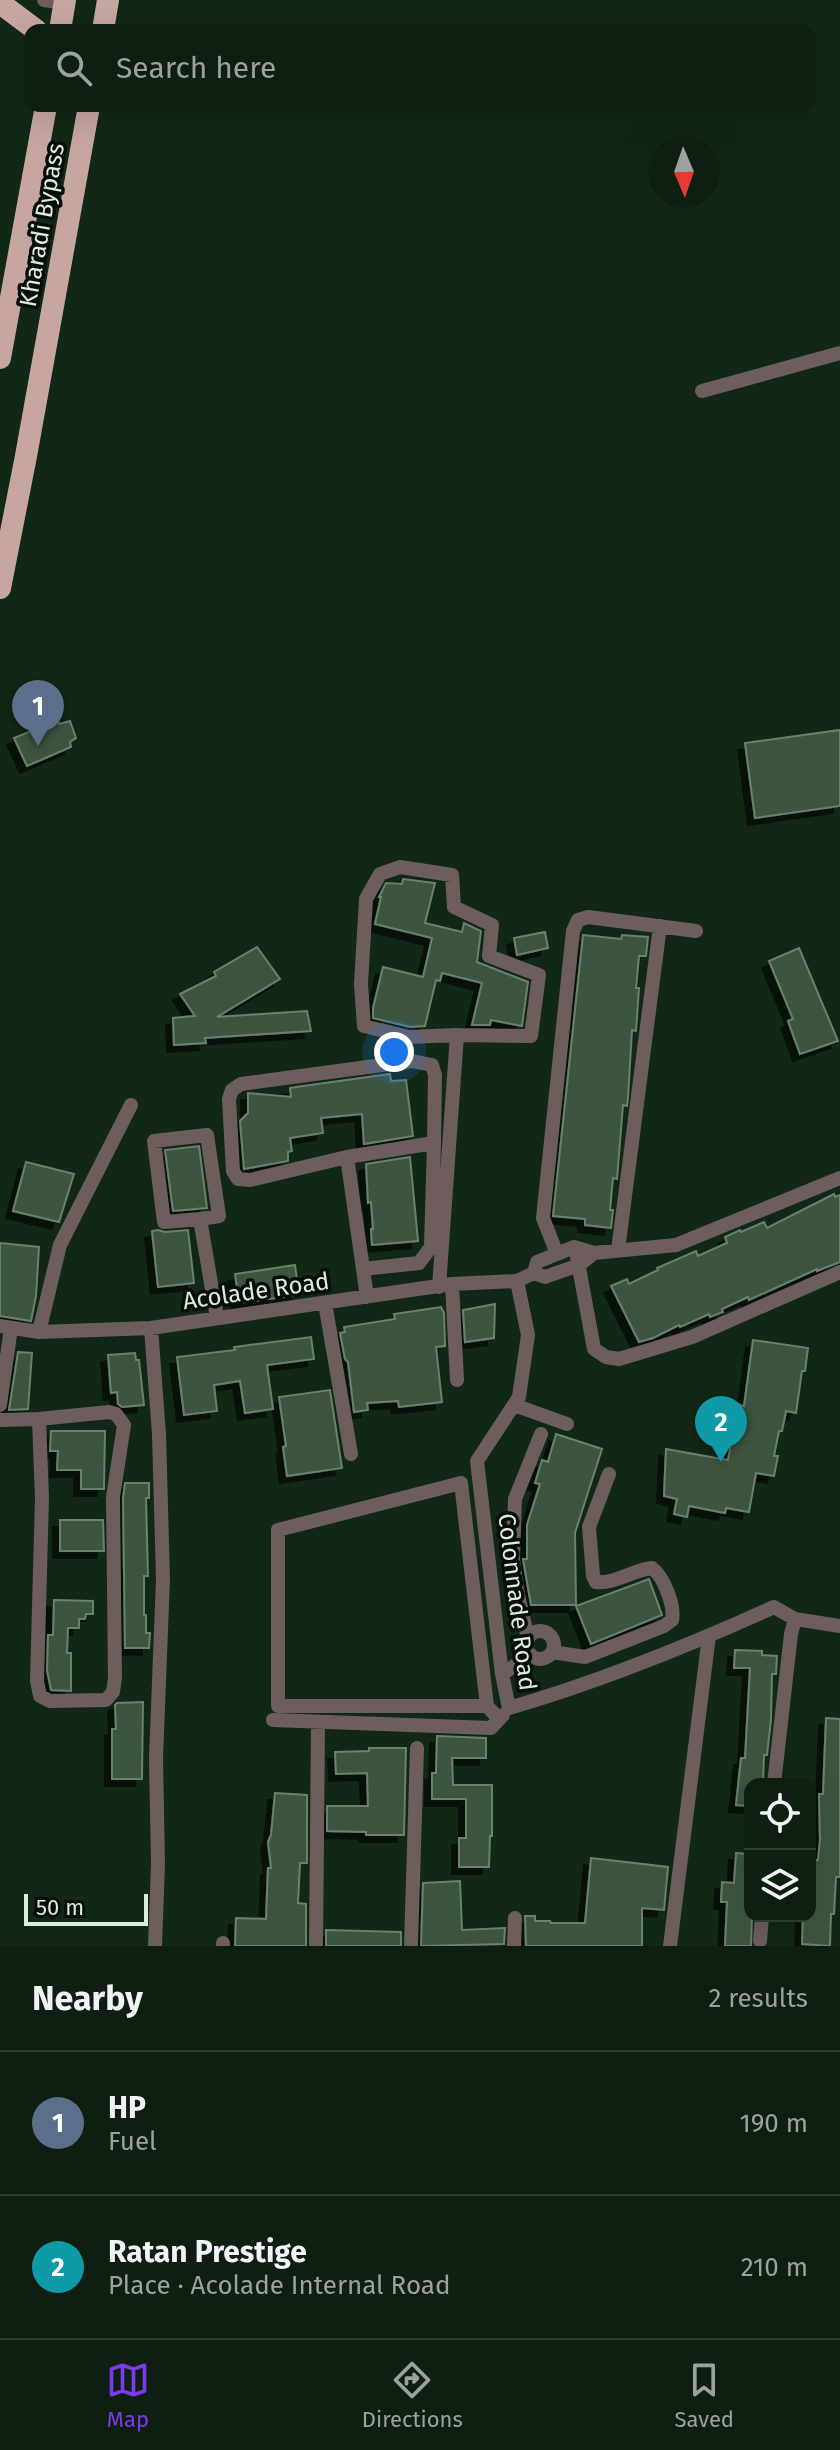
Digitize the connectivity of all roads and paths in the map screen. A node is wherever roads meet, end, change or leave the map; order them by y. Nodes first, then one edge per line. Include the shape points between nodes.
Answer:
1 (108, 0) edge
2 (58, 1) edge
3 (0, 3) edge
4 (28, 24) edge
5 (60, 24) edge
6 (104, 24) edge
7 (45, 112) edge
8 (88, 112) edge
9 (840, 353) edge
10 (0, 358) edge
11 (702, 391) dead end
12 (0, 588) edge
13 (660, 926) junction
14 (696, 931) dead end
15 (457, 1035) junction
16 (131, 1105) dead end
17 (434, 1143) junction
18 (347, 1157) junction
19 (840, 1178) edge
20 (200, 1219) junction
21 (574, 1247) junction
22 (618, 1250) junction
23 (594, 1253) junction
24 (557, 1254) junction
25 (579, 1265) junction
26 (363, 1269) junction
27 (840, 1272) edge
28 (534, 1273) junction
29 (517, 1281) junction
30 (445, 1286) junction
31 (367, 1297) junction
32 (325, 1303) junction
33 (217, 1318) junction
34 (6, 1327) edge
35 (151, 1328) junction
36 (39, 1332) junction
37 (457, 1380) dead end
38 (0, 1405) edge
39 (514, 1405) junction
40 (39, 1419) junction
41 (0, 1420) edge
42 (567, 1424) dead end
43 (541, 1434) dead end
44 (351, 1454) dead end
45 (609, 1474) dead end
46 (795, 1619) junction
47 (840, 1626) edge
48 (709, 1636) junction
49 (528, 1639) junction
50 (552, 1652) junction
51 (531, 1655) junction
52 (502, 1674) junction
53 (487, 1706) junction
54 (504, 1714) junction
55 (273, 1720) dead end
56 (318, 1723) junction
57 (417, 1748) dead end
58 (775, 1778) edge
59 (515, 1918) dead end
60 (762, 1922) edge
61 (760, 1941) dead end
62 (155, 1946) edge
63 (316, 1946) edge
64 (411, 1946) edge
65 (514, 1946) edge
66 (670, 1946) edge

1 - 6 highway
2 - 5 highway
3 - 4 highway
7 - 10 highway, Kharadi Bypass
8 - 12 highway, Kharadi Bypass
9 - 11 street
13 - 14 street
13 - 22 street
13 - 24 street via 588,917 578,920 573,931 543,1218
15 - 15 street via 409,1037 364,1026 366,899 380,874 400,867 452,875 454,907 492,925 489,956 539,975 531,1036
15 - 30 street
16 - 36 street via 60,1245
17 - 18 street
17 - 18 street via 435,1075 432,1065 424,1062 241,1084 232,1090 233,1171 238,1179
17 - 26 street via 427,1256 419,1263
18 - 26 street
19 - 22 street via 676,1245
20 - 20 street via 219,1216 207,1135 154,1141 164,1222
20 - 33 street
21 - 23 street
21 - 24 street
21 - 25 street
22 - 23 street
23 - 25 street
24 - 28 street via 537,1262
25 - 27 street via 594,1349 619,1359 692,1337
25 - 28 street via 545,1277
26 - 31 street
28 - 29 street
29 - 30 street, Acolade Road
29 - 39 street, Colonnade Road via 528,1335
30 - 31 street, Acolade Road
30 - 37 street
31 - 32 street, Acolade Road
32 - 33 street, Acolade Road
32 - 44 street
33 - 35 street, Acolade Road
34 - 36 street, Acolade Road
34 - 38 street
35 - 36 street, Acolade Road
35 - 62 street via 163,1579
39 - 42 street
39 - 52 street, Colonnade Road via 477,1461
40 - 40 street via 109,1412 124,1425 113,1497 115,1678 106,1700 50,1701 40,1696
40 - 41 street
43 - 49 street via 515,1499 513,1559
45 - 50 street via 589,1527 593,1576 604,1583 652,1568 659,1573 674,1612 672,1620 585,1657
46 - 47 street
46 - 48 street, Colonnade Road via 774,1607
46 - 58 street
48 - 54 street, Colonnade Road
48 - 66 street
49 - 50 street via 535,1632 548,1634 554,1641
49 - 51 street
50 - 51 street via 543,1658
51 - 52 street
52 - 54 street, Colonnade Road
53 - 53 street via 461,1483 278,1530 278,1706
53 - 54 street
54 - 56 street via 491,1728
55 - 56 street
56 - 63 street
57 - 64 street
59 - 65 street
60 - 61 street

